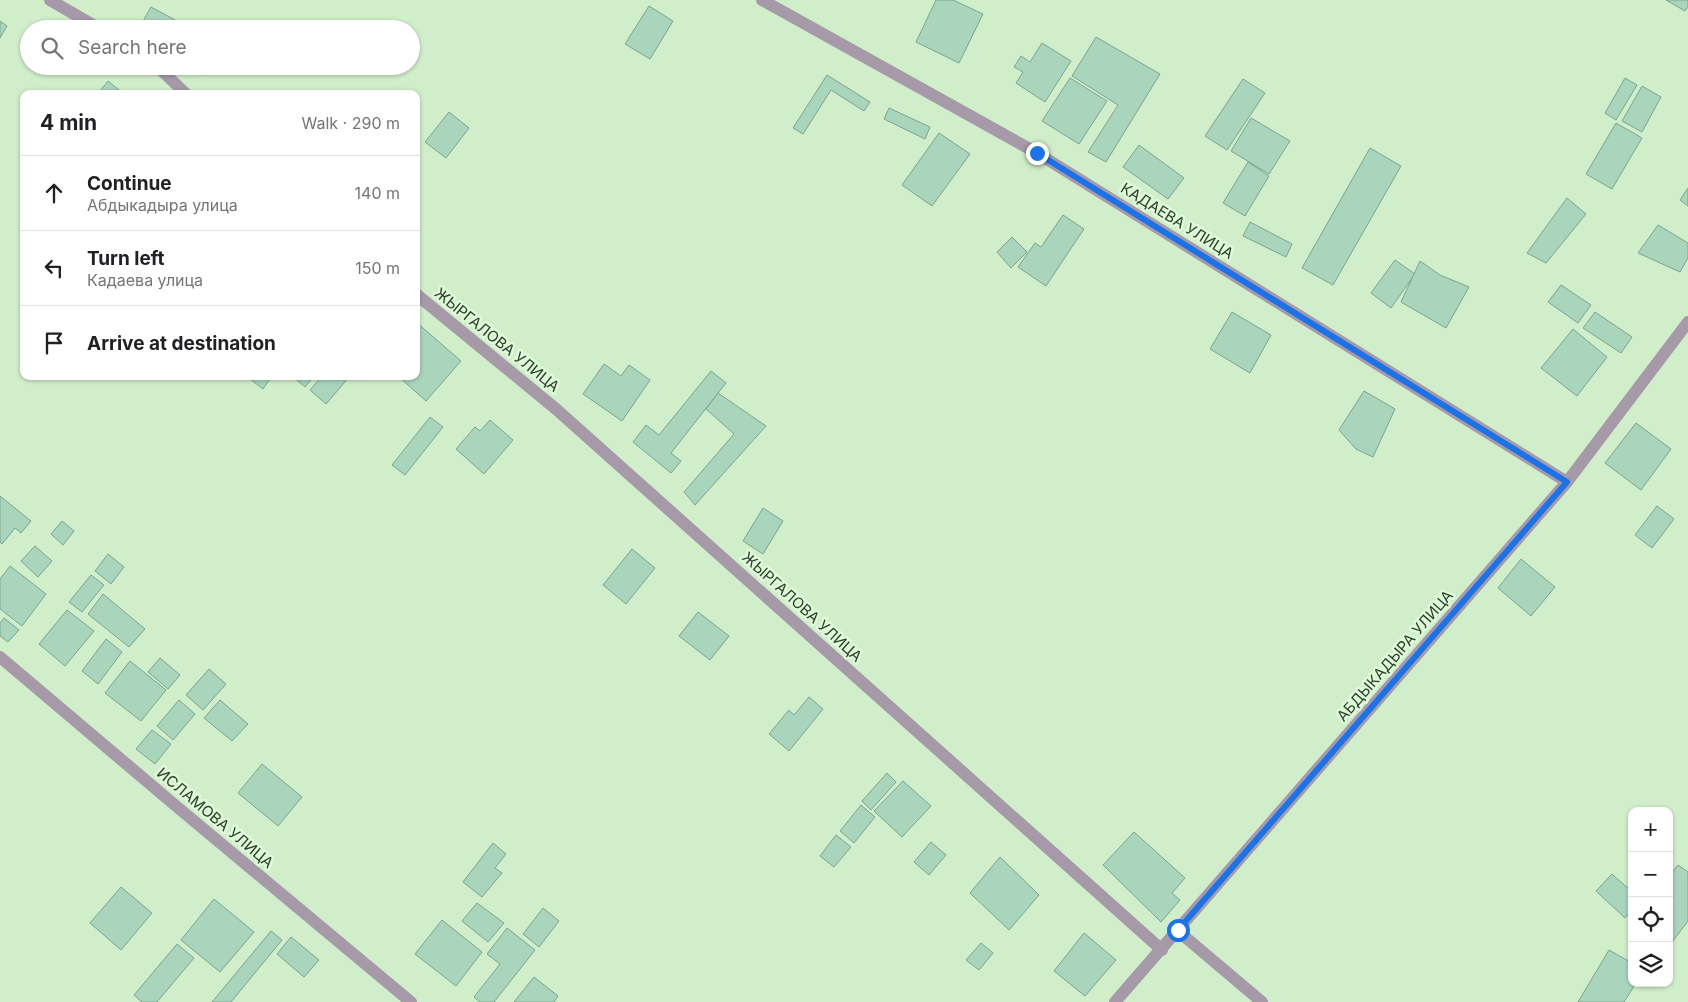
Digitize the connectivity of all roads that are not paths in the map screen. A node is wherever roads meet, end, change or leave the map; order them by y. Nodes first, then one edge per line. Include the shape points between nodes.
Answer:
1 (50, 0) edge
2 (762, 0) edge
3 (84, 20) edge
4 (166, 75) edge
5 (182, 90) edge
6 (420, 297) edge
7 (1688, 322) edge
8 (1567, 482) junction
9 (0, 657) edge
10 (1178, 930) junction
11 (1162, 950) junction
12 (411, 1002) edge
13 (1115, 1002) edge
14 (1262, 1002) edge

1 - 3 street
2 - 8 street, КАДАЕВА УЛИЦА via 1037,153
4 - 5 street
6 - 11 street, ЖЫРГАЛОВА УЛИЦА via 556,409
7 - 8 street, АБДЫКАДЫРА УЛИЦА
8 - 10 street, АБДЫКАДЫРА УЛИЦА
9 - 12 street, ИСЛАМОВА УЛИЦА
10 - 11 street, АБДЫКАДЫРА УЛИЦА
10 - 14 street
11 - 13 street, АБДЫКАДЫРА УЛИЦА

